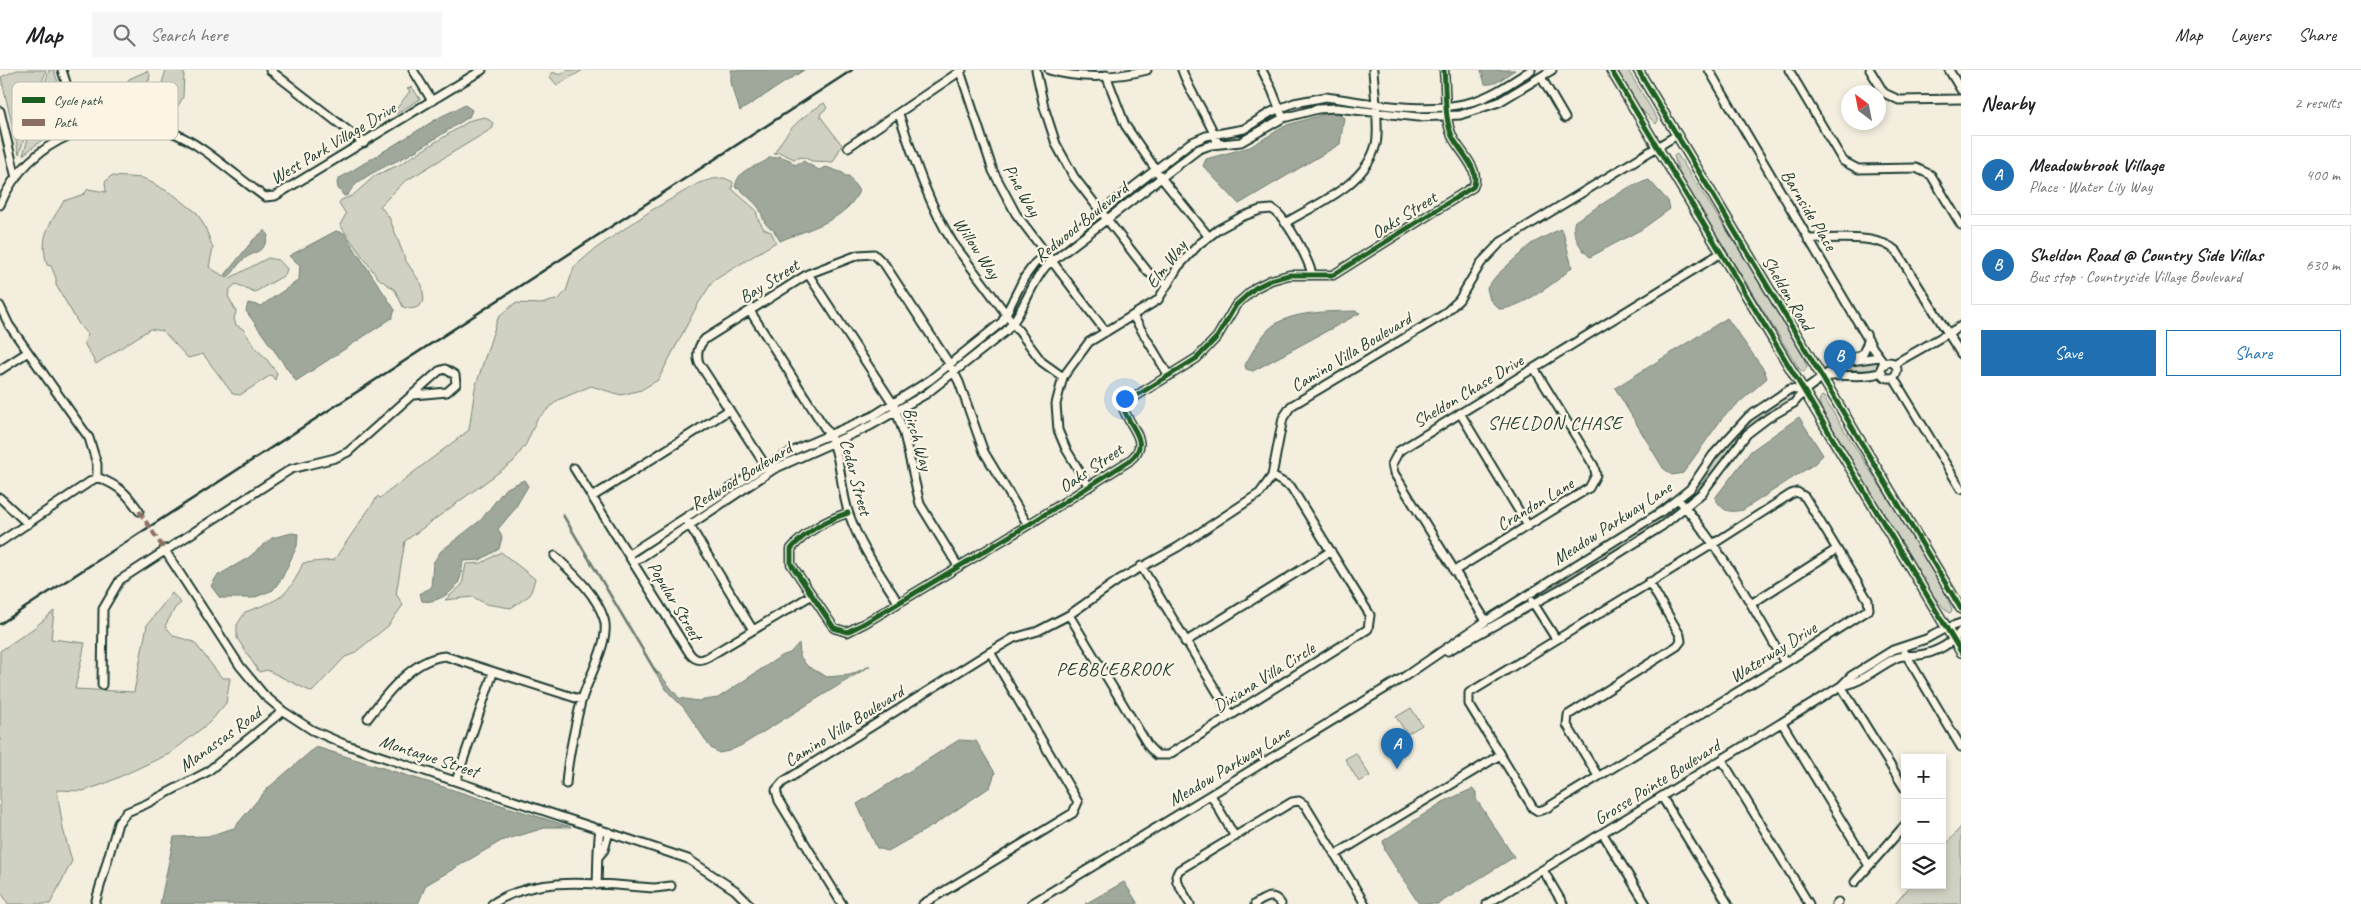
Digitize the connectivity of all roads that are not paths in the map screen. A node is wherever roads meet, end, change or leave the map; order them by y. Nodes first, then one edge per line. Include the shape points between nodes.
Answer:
1 (62, 70) edge
2 (270, 70) edge
3 (413, 70) edge
4 (482, 70) edge
5 (1036, 70) edge
6 (1049, 70) edge
7 (1147, 70) edge
8 (1182, 70) edge
9 (1262, 70) edge
10 (1373, 70) edge
11 (1444, 70) edge
12 (1531, 70) edge
13 (1552, 70) edge
14 (1612, 70) edge
15 (1638, 70) edge
16 (1709, 70) edge
17 (1789, 70) edge
18 (1870, 70) edge
19 (1949, 70) edge
20 (961, 71) edge
21 (1106, 75) junction
22 (1521, 76) junction
23 (1541, 77) junction
24 (66, 82) edge
25 (1960, 85) edge
26 (1527, 86) junction
27 (1961, 99) edge
28 (432, 101) junction
29 (1375, 102) junction
30 (1447, 107) junction
31 (1279, 108) junction
32 (0, 111) edge
33 (1375, 112) junction
34 (899, 114) junction
35 (1448, 117) junction
36 (1283, 118) junction
37 (1565, 118) dead end
38 (1214, 134) junction
39 (1677, 135) junction
40 (178, 136) edge
41 (61, 140) edge
42 (364, 143) junction
43 (1218, 144) junction
44 (848, 147) dead end
45 (1658, 147) junction
46 (1155, 169) junction
47 (1161, 177) junction
48 (16, 178) junction
49 (0, 205) edge
50 (1100, 211) junction
51 (1106, 219) junction
52 (1285, 223) junction
53 (1961, 225) edge
54 (1208, 237) junction
55 (1808, 239) junction
56 (1046, 253) junction
57 (1721, 253) junction
58 (1052, 261) junction
59 (808, 274) junction
60 (1312, 274) junction
61 (1168, 284) junction
62 (0, 306) edge
63 (750, 311) junction
64 (1007, 315) junction
65 (1133, 316) junction
66 (1013, 324) junction
67 (1961, 326) edge
68 (1106, 332) junction
69 (1866, 334) junction
70 (1947, 334) junction
71 (28, 352) junction
72 (1961, 354) edge
73 (1879, 357) junction
74 (1851, 361) junction
75 (1885, 364) junction
76 (1894, 364) junction
77 (950, 365) junction
78 (1534, 368) junction
79 (0, 370) edge
80 (954, 372) junction
81 (1882, 372) junction
82 (1168, 376) junction
83 (1892, 377) junction
84 (1063, 378) junction
85 (1823, 378) junction
86 (1804, 391) junction
87 (414, 395) junction
88 (895, 408) junction
89 (728, 410) junction
90 (1460, 413) junction
91 (832, 439) junction
92 (574, 468) dead end
93 (768, 469) junction
94 (1272, 476) junction
95 (97, 477) junction
96 (1089, 487) junction
97 (1961, 489) edge
98 (592, 497) junction
99 (0, 498) edge
100 (1679, 500) junction
101 (1686, 508) junction
102 (139, 511) dead end
103 (848, 513) junction
104 (685, 518) junction
105 (28, 524) junction
106 (690, 525) junction
107 (1028, 525) junction
108 (1528, 526) junction
109 (0, 542) edge
110 (1713, 544) junction
111 (1837, 548) junction
112 (164, 550) junction
113 (1332, 551) junction
114 (629, 554) junction
115 (555, 556) dead end
116 (634, 562) junction
117 (958, 566) junction
118 (1141, 566) junction
119 (1454, 571) junction
120 (1649, 582) junction
121 (812, 595) junction
122 (1528, 595) junction
123 (898, 602) junction
124 (1534, 604) junction
125 (1751, 604) junction
126 (1961, 609) edge
127 (1069, 615) junction
128 (1486, 621) junction
129 (1961, 623) edge
130 (1946, 628) junction
131 (753, 630) junction
132 (1961, 631) edge
133 (1929, 638) junction
134 (1556, 639) junction
135 (1954, 641) junction
136 (1185, 642) junction
137 (1901, 646) junction
138 (1935, 650) junction
139 (990, 652) junction
140 (1961, 652) edge
141 (1442, 653) junction
142 (1907, 656) junction
143 (1785, 663) junction
144 (493, 673) junction
145 (102, 685) dead end
146 (1842, 686) junction
147 (582, 700) junction
148 (283, 711) junction
149 (1231, 715) junction
150 (368, 718) dead end
151 (1782, 722) junction
152 (1961, 747) edge
153 (1500, 755) junction
154 (1722, 760) junction
155 (1598, 776) junction
156 (456, 781) junction
157 (1901, 782) edge
158 (566, 784) dead end
159 (1211, 795) junction
160 (1662, 797) junction
161 (600, 829) junction
162 (1901, 830) edge
163 (608, 832) junction
164 (1602, 834) junction
165 (1235, 836) junction
166 (1336, 855) junction
167 (599, 856) junction
168 (1869, 866) junction
169 (1543, 870) junction
170 (1855, 882) dead end
171 (597, 885) junction
172 (671, 886) dead end
173 (95, 904) edge
174 (492, 904) edge
175 (750, 904) edge
176 (842, 904) edge
177 (924, 904) edge
178 (1032, 904) edge
179 (1190, 904) edge
180 (1255, 904) edge
181 (1281, 904) edge
182 (1365, 904) edge
183 (1487, 904) edge
184 (1563, 904) edge
185 (1646, 904) edge
186 (1728, 904) edge
187 (1809, 904) edge

1 - 24 street
2 - 42 street
3 - 28 street
4 - 28 street, West Park Village Drive
5 - 50 street via 1056,144 1074,177
6 - 21 street via 1067,76
7 - 21 street
8 - 38 street
9 - 31 street
10 - 29 street
11 - 30 street, Oaks Street
12 - 22 street, Redwood Boulevard
13 - 23 street, Redwood Boulevard
14 - 45 main road, Sheldon Road
15 - 39 main road, Sheldon Road
16 - 55 street, Barnside Place
17 - 53 street via 1843,161 1858,169 1916,168 1931,175
18 - 27 street via 1884,93 1899,100
19 - 25 street
20 - 34 street
20 - 56 street, Pine Way via 993,171 1016,214
21 - 46 street via 1125,125
22 - 26 street
22 - 30 street, Redwood Boulevard via 1480,99
23 - 26 street, Redwood Boulevard
23 - 37 street
26 - 35 street, Redwood Boulevard via 1487,107
28 - 42 street, West Park Village Drive
29 - 30 street, Redwood Boulevard via 1417,108
29 - 31 street, Redwood Boulevard via 1326,97
29 - 33 street
30 - 35 street, Oaks Street
31 - 36 street
31 - 38 street, Redwood Boulevard via 1244,129
32 - 48 street
33 - 35 street, Redwood Boulevard
33 - 36 street, Redwood Boulevard via 1326,108
33 - 52 street via 1377,142 1363,171 1348,186
34 - 44 street
34 - 64 street, Willow Way via 919,175 942,225
35 - 60 street, Oaks Street via 1452,135 1476,177 1473,187 1333,275
36 - 43 street, Redwood Boulevard via 1241,142
38 - 43 street
38 - 46 street, Redwood Boulevard via 1190,143
39 - 45 street, Camino Villa Boulevard
39 - 85 main road, Sheldon Road
40 - 42 street, West Park Village Drive via 265,197 275,196
41 - 48 street, West Park Village Drive via 39,153
43 - 47 street, Redwood Boulevard via 1193,153
45 - 57 main road, Sheldon Road
45 - 94 street, Camino Villa Boulevard via 1501,242 1481,263 1459,300 1443,315 1291,406 1283,418
46 - 47 street
46 - 50 street, Redwood Boulevard
47 - 51 street, Redwood Boulevard
47 - 54 street
48 - 49 street, West Park Village Drive
50 - 51 street
50 - 56 street, Redwood Boulevard
51 - 58 street, Redwood Boulevard
51 - 61 street via 1153,277
52 - 54 street, Elm Way via 1275,210 1265,209 1241,217
52 - 60 street
54 - 61 street, Elm Way via 1185,258
55 - 69 street, Barnside Place
55 - 70 street via 1877,240 1890,244
56 - 58 street, Pine Way
56 - 64 street, Redwood Boulevard via 1024,278
57 - 78 street, Sheldon Chase Drive
57 - 86 main road, Sheldon Road
58 - 66 street, Redwood Boulevard via 1036,279
58 - 68 street, Pine Way
59 - 63 street, Bay Street
59 - 77 street, Bay Street via 858,255 870,253 877,256
59 - 88 street, Birch Way
60 - 82 street, Oaks Street via 1280,277 1248,293 1211,344 1197,358
61 - 65 street, Elm Way via 1158,300
62 - 71 street
63 - 89 street, Bay Street via 705,339 698,351 699,363
63 - 91 street, Cedar Street
64 - 66 street, Willow Way
64 - 77 street, Redwood Boulevard via 990,334
65 - 68 street, Elm Way
65 - 82 street
66 - 80 street, Redwood Boulevard
66 - 84 street, Willow Way via 1042,362
67 - 70 street
68 - 84 street, Elm Way via 1089,342
69 - 73 street, Barnside Place
69 - 74 street via 1867,348
70 - 72 street
70 - 76 street
71 - 79 street
71 - 95 street via 89,438
73 - 74 street
73 - 75 street, Barnside Place
74 - 85 street
75 - 76 street
75 - 81 street
76 - 83 street via 1897,371
77 - 80 street
77 - 88 street, Redwood Boulevard
78 - 90 street, Sheldon Chase Drive
78 - 108 street, Crandon Lane via 1594,466 1596,475 1589,488
80 - 88 street, Redwood Boulevard via 926,394
80 - 107 street via 984,452
81 - 83 street
81 - 85 street via 1874,376 1846,374
82 - 96 street, Oaks Street via 1126,403 1126,414 1139,437 1134,457
83 - 97 street
84 - 96 street, Elm Way via 1056,404 1058,430
85 - 86 street
85 - 126 main road, Sheldon Road
86 - 100 street, Meadow Parkway Lane via 1790,390 1748,418
86 - 101 street, Meadow Parkway Lane via 1794,402 1747,434 1702,493
86 - 130 main road, Sheldon Road
87 - 87 street via 447,392 456,384 455,375 445,369 439,371
87 - 112 street via 348,452 291,469
88 - 91 street, Redwood Boulevard
88 - 117 street, Birch Way via 920,504
89 - 93 street, Bay Street
89 - 98 street
90 - 108 street
90 - 119 street, Sheldon Chase Drive via 1399,451 1392,464 1394,473
91 - 93 street, Redwood Boulevard via 801,447
91 - 103 street, Cedar Street
92 - 98 street, Popular Street
93 - 104 street, Redwood Boulevard
93 - 106 street, Redwood Boulevard
94 - 113 street, Dixiana Villa Circle via 1291,486
94 - 118 street, Camino Villa Boulevard via 1252,498 1178,547
95 - 102 street via 127,493
95 - 105 street
96 - 107 street, Oaks Street
98 - 114 street, Popular Street
99 - 105 street
100 - 101 street
100 - 122 street, Meadow Parkway Lane
101 - 110 street
101 - 124 street, Meadow Parkway Lane
103 - 121 street, Oaks Street via 799,540 791,549 792,564
103 - 123 street, Cedar Street via 860,542
104 - 106 street
104 - 114 street, Redwood Boulevard
105 - 109 street
106 - 116 street, Redwood Boulevard
106 - 131 street
107 - 117 street, Oaks Street
108 - 119 street, Crandon Lane
110 - 111 street, Waterway Drive via 1797,492 1805,497
110 - 120 street, Waterway Drive
110 - 125 street
111 - 125 street
111 - 143 street, Waterway Drive via 1868,600 1869,609
112 - 145 street via 120,580 103,609
112 - 148 street, Montague Street via 240,666 264,695
113 - 136 street
113 - 149 street, Dixiana Villa Circle via 1370,616 1368,629
114 - 116 street, Popular Street
115 - 147 street via 582,582 604,620 606,634
116 - 131 street, Popular Street via 694,659 703,660
117 - 123 street, Oaks Street
118 - 127 street, Camino Villa Boulevard
118 - 136 street
119 - 128 street, Sheldon Chase Drive
120 - 134 street, Waterway Drive
120 - 155 street via 1681,641 1568,714 1567,725
121 - 123 street, Oaks Street via 832,625 844,632
121 - 131 street, Popular Street
122 - 124 street
122 - 128 street, Meadow Parkway Lane
124 - 134 street
124 - 141 street, Meadow Parkway Lane via 1457,648
125 - 143 street
127 - 139 street, Camino Villa Boulevard
127 - 149 street, Dixiana Villa Circle via 1148,747 1157,755 1168,755
128 - 141 street, Meadow Parkway Lane
129 - 130 street, Grosse Pointe Boulevard
130 - 133 street, Grosse Pointe Boulevard
130 - 135 main road, Sheldon Road
132 - 135 street, Grosse Pointe Boulevard
133 - 137 street, Grosse Pointe Boulevard
133 - 138 street
134 - 153 street, Waterway Drive via 1471,691 1468,696 1469,704
135 - 138 street, Grosse Pointe Boulevard
135 - 140 main road, Sheldon Road
136 - 149 street
137 - 142 street
137 - 146 street, Grosse Pointe Boulevard via 1851,676
138 - 142 street, Grosse Pointe Boulevard
139 - 176 street, Camino Villa Boulevard via 783,782 776,790 779,801
139 - 177 street via 1078,802 1073,813
141 - 159 street, Meadow Parkway Lane
142 - 146 street, Grosse Pointe Boulevard via 1855,683
142 - 152 street
143 - 155 street, Waterway Drive
144 - 147 street
144 - 150 street via 452,657 429,659 388,691
144 - 156 street
146 - 151 street, Grosse Pointe Boulevard
146 - 157 street
147 - 158 street via 568,755
148 - 156 street, Montague Street via 312,730 344,744
148 - 173 street, Manassas Road via 207,772 127,812 118,823
151 - 154 street, Grosse Pointe Boulevard
151 - 168 street
153 - 155 street, Waterway Drive via 1530,804 1538,811
153 - 166 street
154 - 160 street, Grosse Pointe Boulevard
154 - 187 street
156 - 161 street, Montague Street
159 - 165 street
159 - 178 street, Meadow Parkway Lane
160 - 164 street, Grosse Pointe Boulevard
160 - 186 street
161 - 163 street, Montague Street
161 - 167 street
162 - 168 street
163 - 167 street via 604,850
163 - 175 street, Montague Street via 688,859 735,890
164 - 169 street, Grosse Pointe Boulevard
164 - 185 street
165 - 166 street via 1299,801 1305,805
165 - 179 street via 1179,870 1177,882
166 - 182 street
167 - 171 street
168 - 170 street
169 - 183 street, Grosse Pointe Boulevard
169 - 184 street
171 - 172 street
171 - 174 street via 551,884 526,888
180 - 181 street via 1270,896 1276,897

